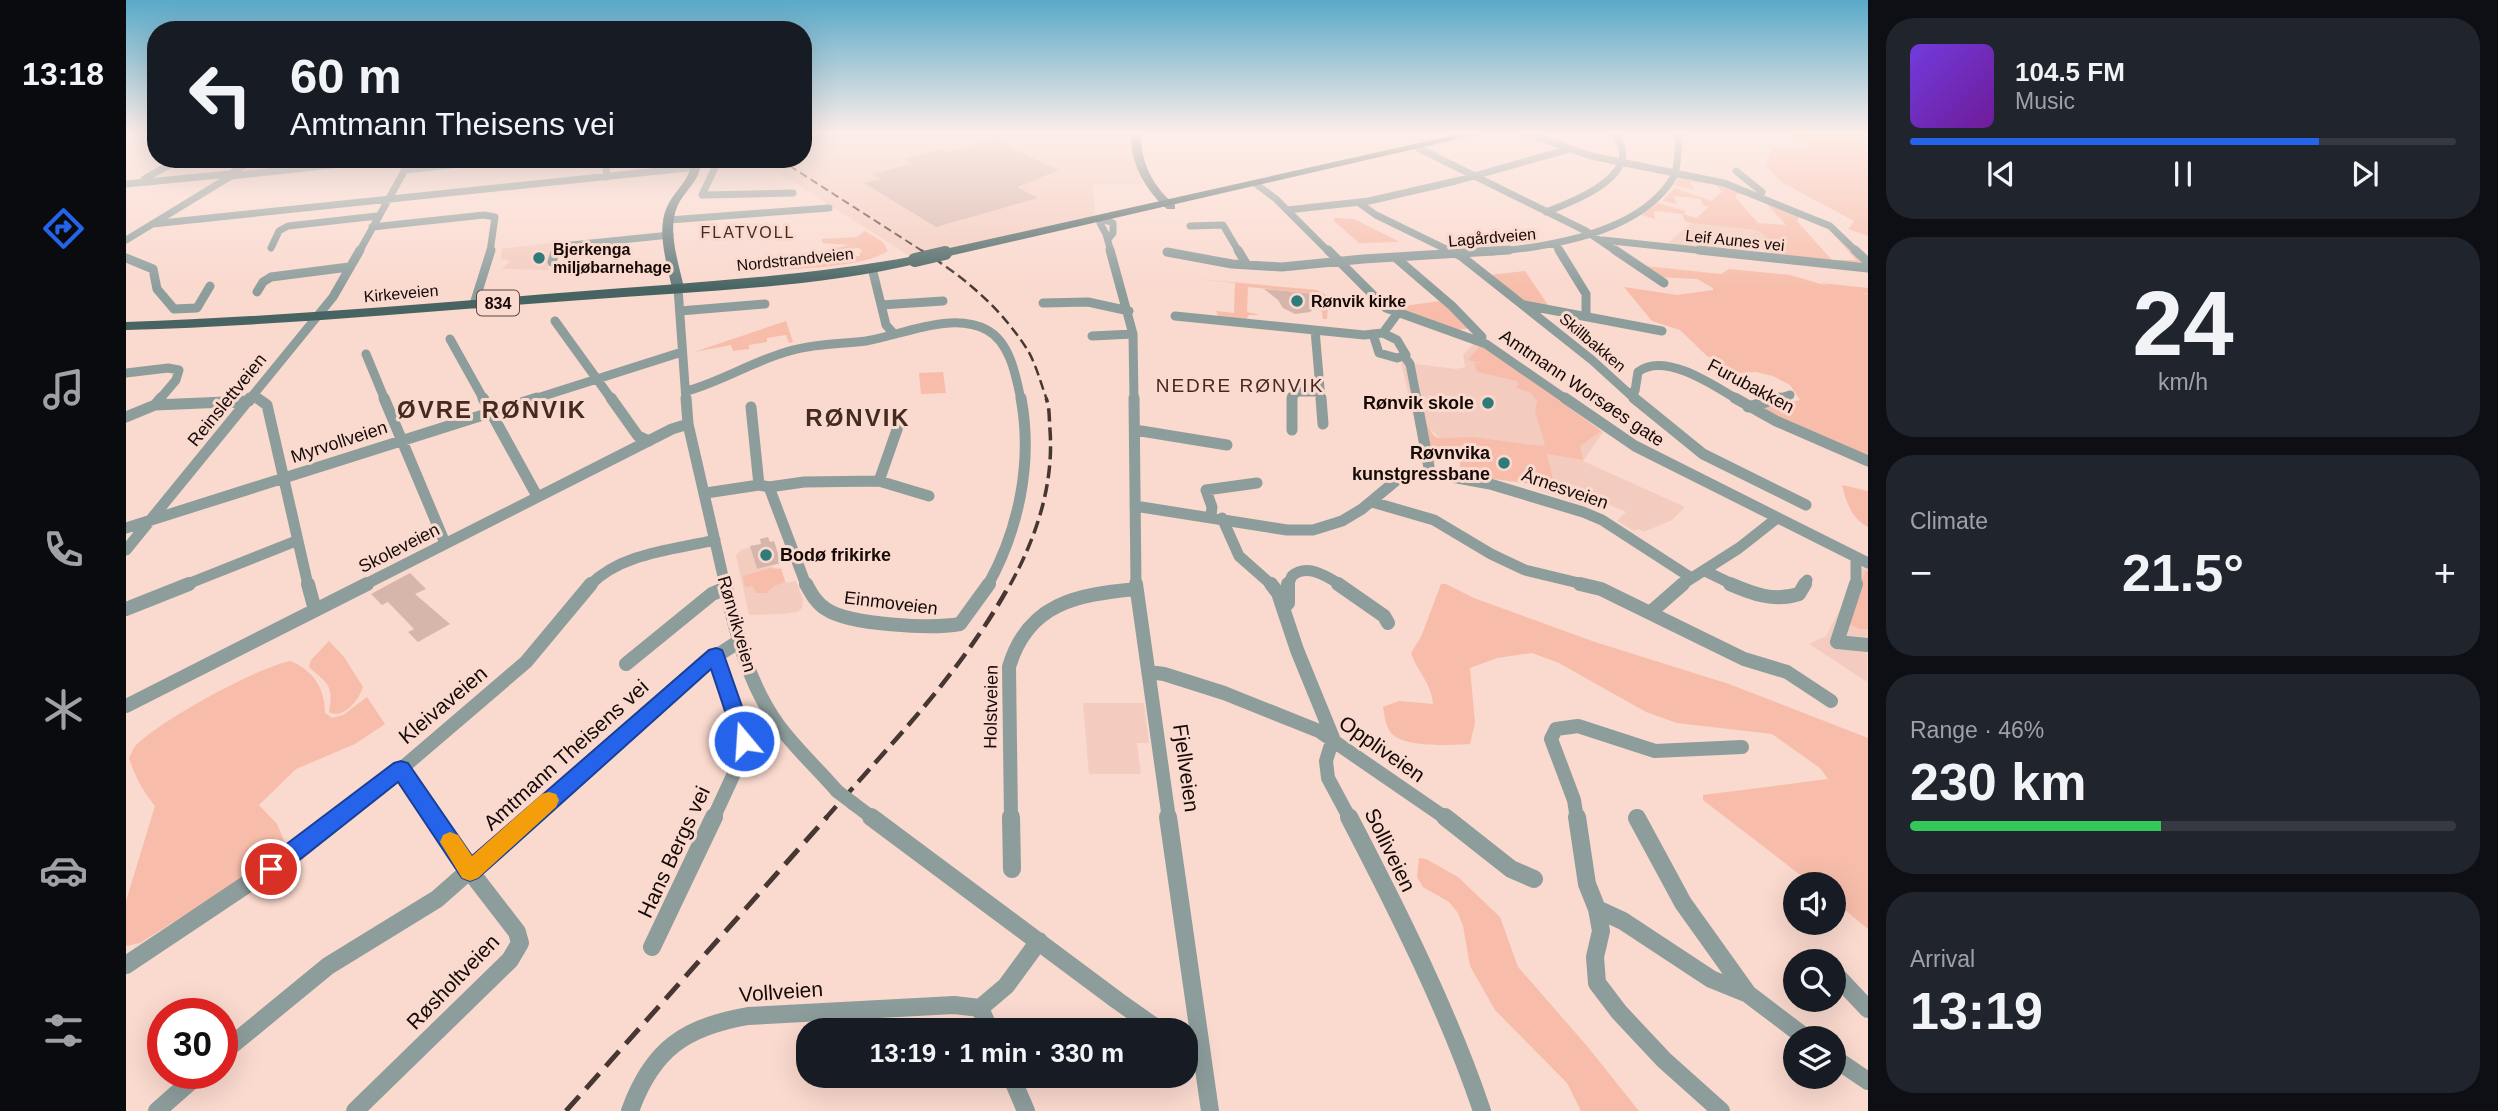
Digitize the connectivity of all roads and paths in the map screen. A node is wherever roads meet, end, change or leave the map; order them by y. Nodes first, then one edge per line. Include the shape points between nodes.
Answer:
1 (217, 185) edge
2 (395, 185) edge
3 (559, 185) edge
4 (687, 185) edge
5 (707, 185) edge
6 (1150, 185) edge
7 (1253, 185) edge
8 (1257, 185) edge
9 (1439, 185) edge
10 (1490, 185) edge
11 (1601, 185) edge
12 (1667, 185) edge
13 (1729, 185) edge
14 (1752, 185) edge
15 (793, 193) dead end
16 (385, 201) junction
17 (1359, 203) junction
18 (1175, 204) junction
19 (829, 208) dead end
20 (1786, 208) junction
21 (1287, 210) junction
22 (1546, 212) junction
23 (377, 216) junction
24 (669, 220) junction
25 (1104, 221) junction
26 (152, 223) junction
27 (1190, 226) dead end
28 (372, 227) junction
29 (1591, 234) junction
30 (670, 235) junction
31 (126, 240) edge
32 (1600, 240) junction
33 (1555, 244) junction
34 (271, 248) dead end
35 (1167, 252) dead end
36 (1461, 256) junction
37 (126, 258) edge
38 (1396, 258) junction
39 (1338, 260) junction
40 (552, 262) dead end
41 (1868, 262) edge
42 (1247, 265) junction
43 (349, 267) junction
44 (872, 268) junction
45 (1868, 268) edge
46 (1664, 283) dead end
47 (209, 286) dead end
48 (678, 288) junction
49 (257, 292) dead end
50 (943, 301) dead end
51 (1043, 303) dead end
52 (474, 304) junction
53 (765, 304) dead end
54 (881, 305) junction
55 (1522, 305) junction
56 (680, 311) junction
57 (1129, 311) junction
58 (1397, 314) junction
59 (1175, 316) dead end
60 (1586, 316) junction
61 (317, 317) junction
62 (555, 321) dead end
63 (126, 326) edge
64 (1315, 330) junction
65 (1662, 331) dead end
66 (1378, 333) junction
67 (894, 334) junction
68 (1133, 334) junction
69 (1092, 336) dead end
70 (1482, 337) dead end
71 (450, 339) dead end
72 (682, 352) junction
73 (366, 354) dead end
74 (1404, 356) junction
75 (126, 373) edge
76 (597, 380) junction
77 (687, 391) junction
78 (1320, 392) junction
79 (1629, 393) junction
80 (1790, 395) dead end
81 (251, 399) junction
82 (155, 405) junction
83 (751, 407) dead end
84 (1748, 407) junction
85 (490, 413) junction
86 (126, 417) edge
87 (900, 421) dead end
88 (688, 424) junction
89 (1323, 424) dead end
90 (1135, 430) junction
91 (1292, 430) dead end
92 (402, 441) junction
93 (649, 441) junction
94 (1227, 445) dead end
95 (1868, 461) edge
96 (1430, 473) junction
97 (283, 478) junction
98 (879, 481) junction
99 (1257, 483) dead end
100 (764, 486) junction
101 (706, 493) junction
102 (537, 496) junction
103 (929, 496) dead end
104 (1371, 502) junction
105 (1806, 505) dead end
106 (1135, 506) junction
107 (1217, 517) junction
108 (1777, 518) junction
109 (151, 520) junction
110 (126, 528) edge
111 (715, 540) junction
112 (296, 541) junction
113 (445, 544) junction
114 (126, 550) edge
115 (1862, 561) edge
116 (1704, 571) junction
117 (1690, 577) junction
118 (1807, 580) dead end
119 (726, 588) junction
120 (1136, 589) junction
121 (1283, 606) junction
122 (126, 609) edge
123 (315, 610) junction
124 (1651, 612) junction
125 (1388, 623) dead end
126 (738, 642) junction
127 (1868, 645) edge
128 (716, 655) junction
129 (626, 664) dead end
130 (1149, 672) junction
131 (1831, 701) dead end
132 (126, 706) edge
133 (1333, 738) junction
134 (1742, 747) dead end
135 (401, 769) junction
136 (1637, 818) dead end
137 (1012, 869) dead end
138 (470, 871) junction
139 (1534, 879) dead end
140 (1597, 909) junction
141 (1039, 941) junction
142 (652, 947) dead end
143 (126, 965) edge
144 (1846, 986) edge
145 (1748, 994) junction
146 (980, 1008) junction
147 (1868, 1009) edge
148 (984, 1018) edge
149 (1142, 1018) edge
150 (1191, 1018) edge
151 (1790, 1026) edge
152 (238, 1040) edge
153 (1198, 1057) edge
154 (1846, 1066) edge
155 (1868, 1081) edge
156 (1016, 1088) edge
157 (182, 1089) edge
158 (157, 1111) edge
159 (355, 1111) edge
160 (630, 1111) edge
161 (1026, 1111) edge
162 (1210, 1111) edge
163 (1482, 1111) edge
164 (1721, 1111) edge

1 - 26 street
2 - 16 street, Reinslettveien
3 - 16 street
4 - 24 street, Rønvikveien via 673,203
5 - 15 street via 702,195
6 - 18 street
7 - 18 main road, 834
8 - 21 street, Amtmann Worsøes gate
9 - 17 street
10 - 22 street
11 - 22 street
12 - 29 street, Lagårdveien via 1630,216
13 - 20 street, Leif Aunes vei
14 - 20 street via 1794,206
16 - 23 street, Reinslettveien
16 - 26 street
17 - 21 street
17 - 36 street, Skillbakken
18 - 25 main road, 834
19 - 24 street
20 - 41 street, Leif Aunes vei via 1834,229
21 - 39 street, Amtmann Worsøes gate
22 - 29 street
23 - 28 street, Reinslettveien
23 - 34 street via 288,226 279,231
24 - 30 street, Rønvikveien
25 - 44 main road, Nordstrandveien / 834, bridge
25 - 57 street, Fjellveien via 1114,228 1109,238 1111,253
26 - 31 street
27 - 42 street via 1223,225
28 - 43 street, Reinslettveien
28 - 52 street via 495,217 491,249
29 - 32 street
29 - 33 street, Lagårdveien
30 - 40 street via 562,246
30 - 48 street, Rønvikveien
32 - 45 street, Leif Aunes vei
32 - 46 street
33 - 36 street, Lagårdveien
33 - 60 street via 1586,294
35 - 42 street, Lagårdveien
36 - 38 street, Lagårdveien
36 - 55 street, Skillbakken
37 - 47 street via 153,269 157,289 174,309 197,308
38 - 39 street, Lagårdveien
38 - 70 street
39 - 42 street, Lagårdveien via 1298,266
39 - 58 street, Amtmann Worsøes gate
43 - 49 street via 276,276 263,282
43 - 61 street, Reinslettveien
44 - 48 main road, Nordstrandveien / 834
44 - 54 street
48 - 52 main road, Kirkeveien / 834
48 - 56 street, Rønvikveien
50 - 54 street
51 - 57 street via 1088,302
52 - 61 main road, Kirkeveien / 834
53 - 56 street
54 - 67 street via 886,325
55 - 60 street
55 - 79 street, Skillbakken
56 - 72 street, Rønvikveien
57 - 68 street, Fjellveien
58 - 66 street
58 - 108 street, Amtmann Worsøes gate via 1486,344 1635,446
59 - 64 street
60 - 65 street
61 - 63 main road, Kirkeveien / 834
61 - 81 street, Reinslettveien
62 - 76 street
64 - 66 street
64 - 78 street
66 - 74 street via 1402,346
66 - 74 street via 1379,352
67 - 77 street via 786,352
67 - 100 street, Einmoveien via 960,324 981,327 992,333 1010,363 1021,395 1026,437 1021,498 995,573 966,617 960,624 938,628 854,619 820,605
68 - 69 street
68 - 90 street, Fjellveien
71 - 85 street
72 - 76 street, Myrvollveien
72 - 77 street, Rønvikveien
73 - 92 street
74 - 96 street via 1410,364
75 - 82 street via 179,370
76 - 85 street, Myrvollveien
76 - 93 street via 638,436
77 - 88 street, Rønvikveien
78 - 89 street
78 - 91 street via 1292,396
79 - 84 street, Furubakken via 1635,391 1638,372 1662,366 1689,372
79 - 105 street, Skillbakken via 1703,454
80 - 84 street
81 - 82 street
81 - 97 street via 267,405
81 - 109 street, Reinslettveien
82 - 86 street
83 - 100 street
84 - 95 street, Furubakken
85 - 92 street, Myrvollveien
85 - 102 street
87 - 98 street
88 - 93 street, Skoleveien
88 - 101 street, Rønvikveien
90 - 94 street
90 - 106 street, Fjellveien
92 - 97 street, Myrvollveien
92 - 113 street
93 - 102 street, Skoleveien
96 - 104 street, Årnesveien via 1398,479
96 - 117 street, Årnesveien via 1490,484 1583,512
97 - 109 street, Myrvollveien
97 - 112 street
98 - 100 street
98 - 103 street
99 - 107 street via 1206,490
100 - 101 street
101 - 111 street, Rønvikveien
102 - 113 street, Skoleveien
104 - 107 street, Årnesveien via 1342,521 1313,530
104 - 124 street via 1434,520 1525,570 1601,589
106 - 107 street, Årnesveien
106 - 120 street, Fjellveien
107 - 121 street via 1239,556 1275,588
108 - 115 street, Amtmann Worsøes gate
108 - 116 street
109 - 110 street, Myrvollveien
109 - 114 street, Reinslettveien
111 - 119 street, Rønvikveien
111 - 135 street, Kleivaveien via 625,561 602,573 526,662
112 - 122 street
112 - 123 street
113 - 123 street, Skoleveien
115 - 127 street, Amtmann Worsøes gate via 1837,642
116 - 117 street
116 - 118 street via 1755,593 1784,598 1799,593
117 - 124 street
119 - 126 street, Rønvikveien
119 - 129 street via 712,594
120 - 130 street, Fjellveien
120 - 137 street, Holstveien via 1086,595 1056,605 1038,617 1016,644 1009,667
121 - 125 street via 1288,603 1288,580 1297,571 1308,570 1384,616
121 - 133 street
123 - 132 street, Skoleveien
124 - 131 street via 1759,666 1787,672
126 - 128 street, Amtmann Theisens vei
126 - 141 street, Rønvikveien, bridge via 779,726 837,791
128 - 138 street, Amtmann Theisens vei
128 - 142 street, Hans Bergs vei via 743,736 743,754
130 - 133 street, Oppliveien via 1277,712
130 - 150 street, Fjellveien
133 - 139 street, Oppliveien via 1491,855
133 - 163 street, Solliveien via 1326,761 1328,778 1379,874
134 - 140 street via 1656,751 1578,726 1552,732 1574,800 1587,884
135 - 138 street, Røsholtveien
135 - 143 street, Kleivaveien via 292,854
136 - 145 street via 1683,903
138 - 152 street, Amtmann Theisens vei via 437,898 328,966
138 - 159 street, Røsholtveien via 517,932 518,950
140 - 145 street via 1711,979
140 - 164 street via 1601,931 1595,957 1597,983 1664,1060
141 - 146 street via 1007,986
141 - 149 street, Rønvikveien
144 - 147 street
145 - 151 street
146 - 148 street
146 - 160 street, Vollveien via 845,1010 719,1021 669,1045 652,1064
153 - 162 street, Fjellveien
154 - 155 street
156 - 161 street
157 - 158 street

